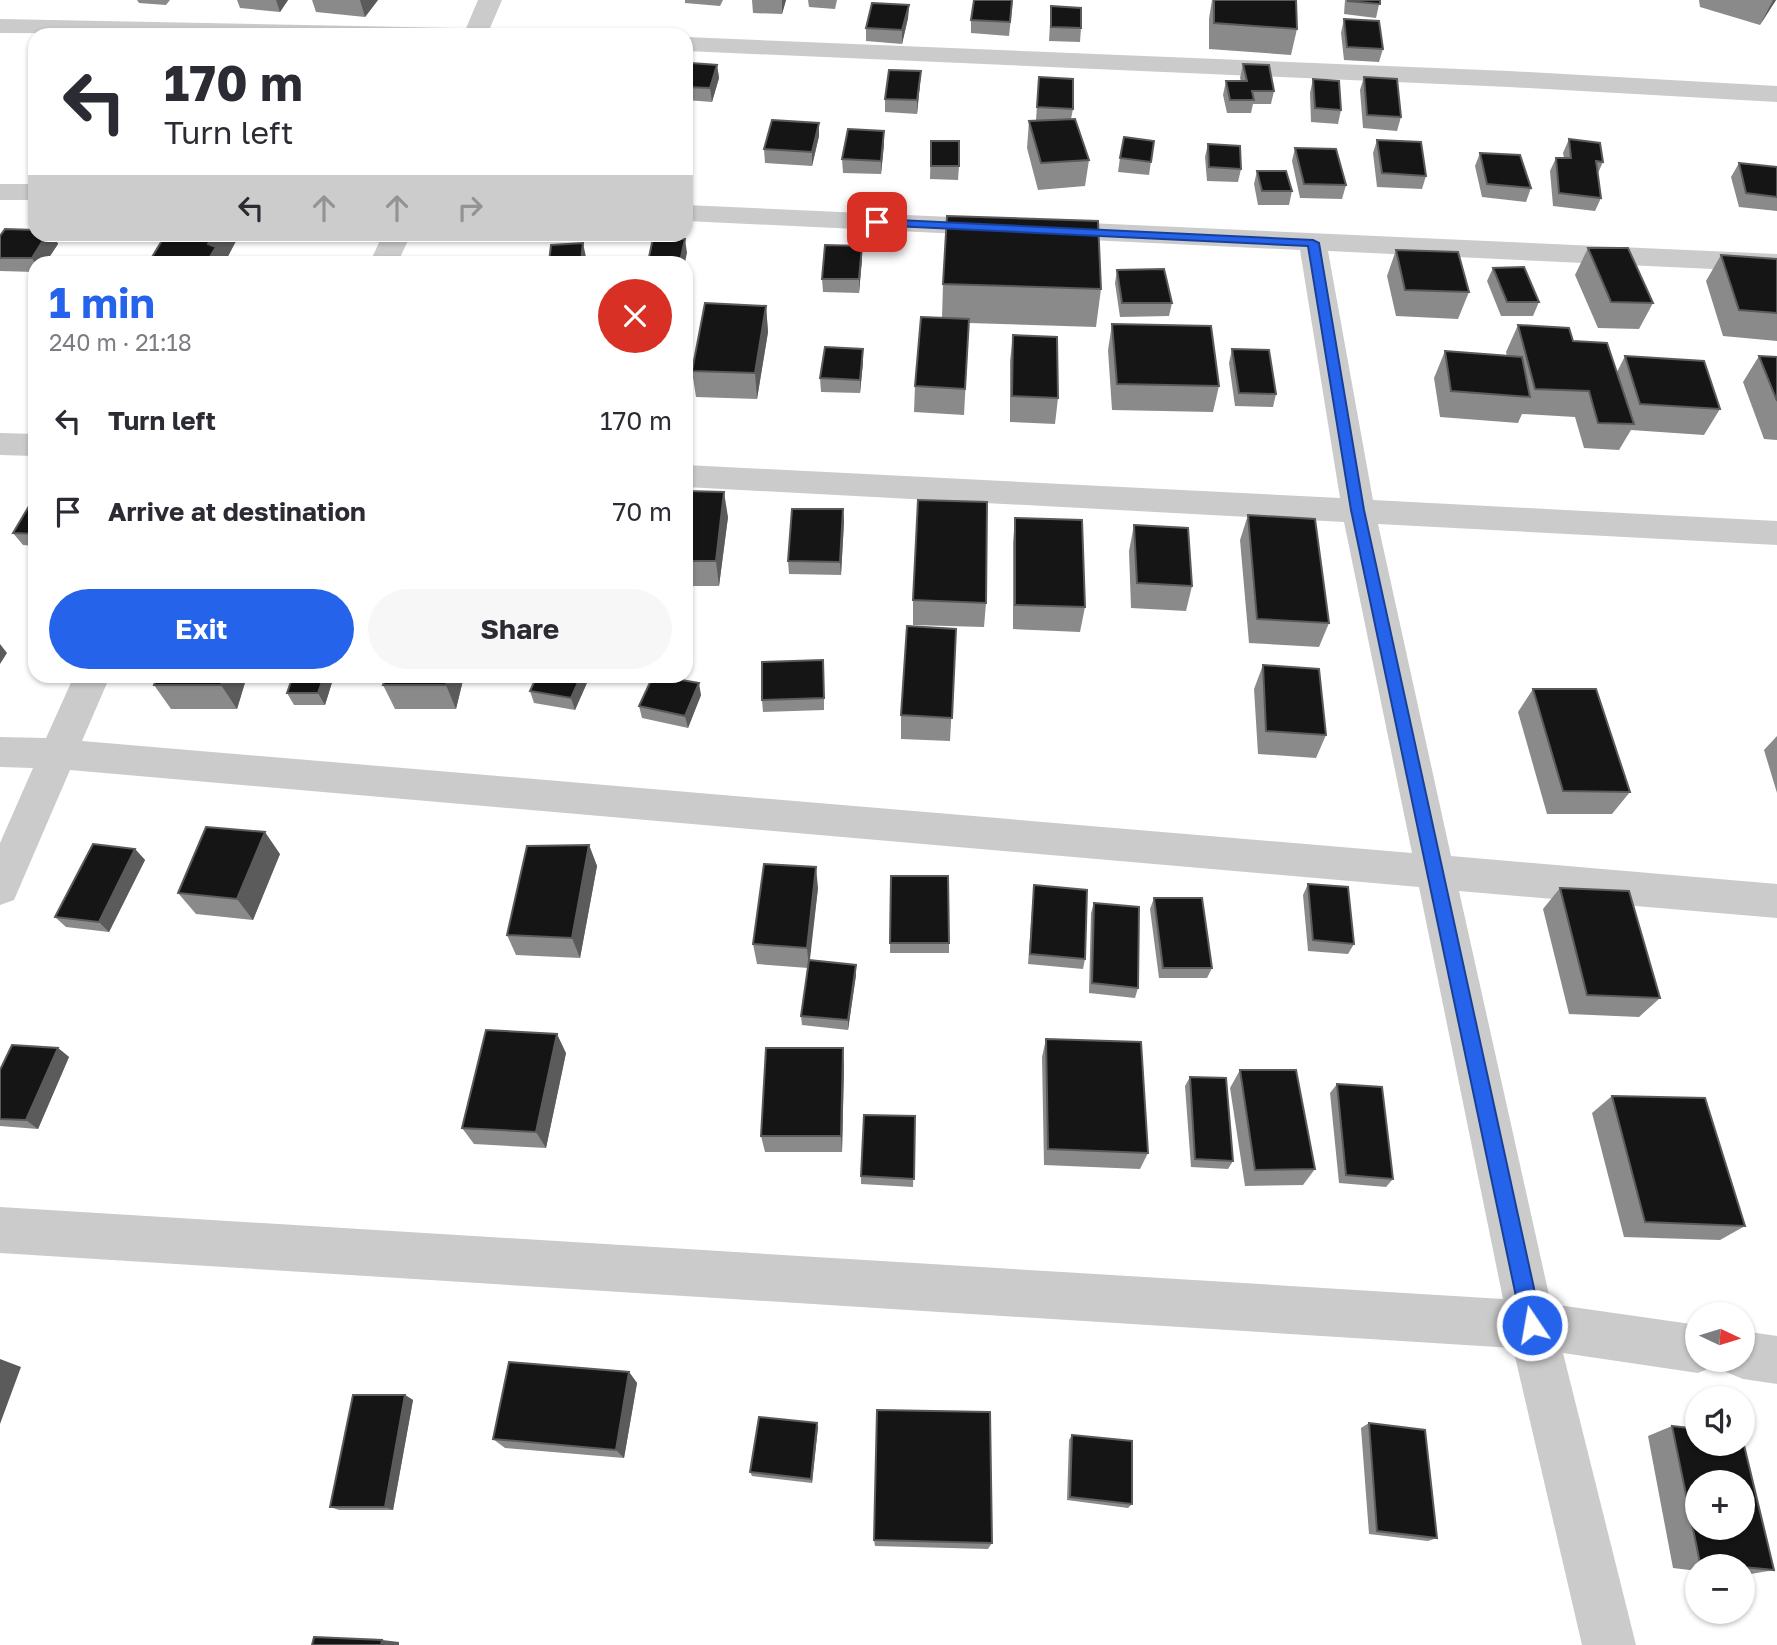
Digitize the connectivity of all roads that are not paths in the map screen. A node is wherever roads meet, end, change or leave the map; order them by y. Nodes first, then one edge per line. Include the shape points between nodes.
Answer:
1 (490, 0) edge
2 (0, 26) edge
3 (101, 28) edge
4 (478, 28) edge
5 (693, 44) edge
6 (1777, 94) edge
7 (0, 192) edge
8 (28, 192) edge
9 (693, 213) edge
10 (1313, 243) junction
11 (1777, 262) edge
12 (0, 443) edge
13 (28, 445) edge
14 (693, 476) edge
15 (1357, 510) junction
16 (1777, 533) edge
17 (89, 683) edge
18 (0, 752) edge
19 (58, 754) junction
20 (1436, 873) junction
21 (0, 888) edge
22 (1777, 901) edge
23 (0, 1230) edge
24 (1532, 1325) junction
25 (1685, 1347) edge
26 (1755, 1357) edge
27 (1777, 1360) edge
28 (1609, 1645) edge

1 - 4 street
2 - 3 street
5 - 6 street
7 - 8 street
9 - 10 street
10 - 11 street
10 - 15 street
12 - 13 street
14 - 15 street
15 - 16 street
15 - 20 street
17 - 19 street
18 - 19 street
19 - 20 street
19 - 21 street
20 - 22 street
20 - 24 street
23 - 24 street
24 - 25 street
24 - 28 street
26 - 27 street

